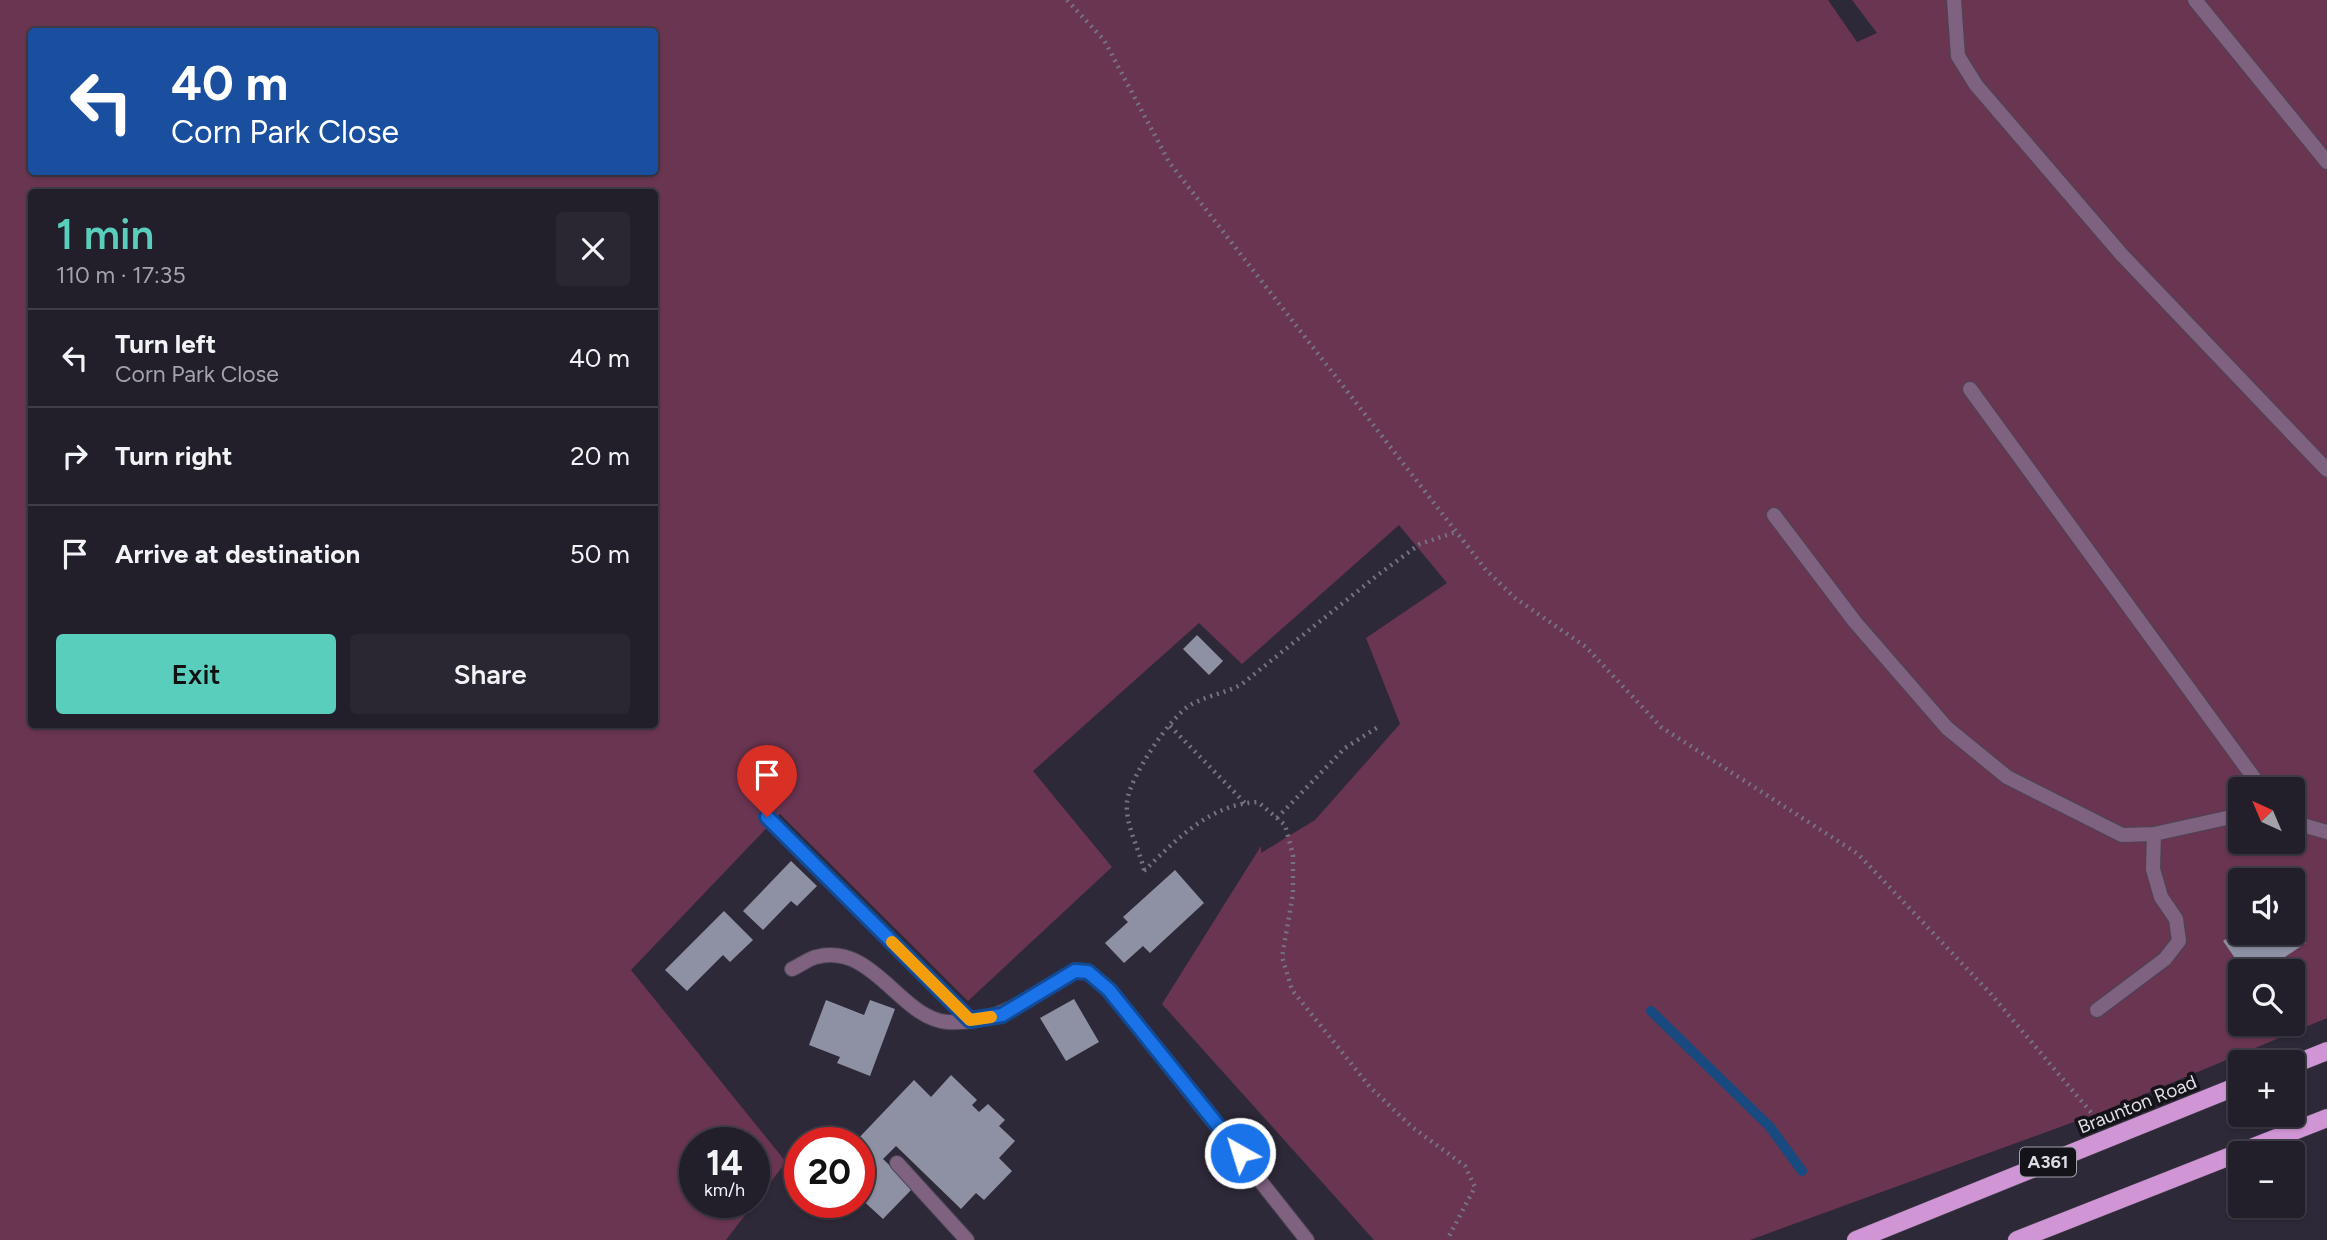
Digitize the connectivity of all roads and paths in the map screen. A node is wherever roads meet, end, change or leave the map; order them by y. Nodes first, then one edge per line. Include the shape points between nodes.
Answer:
1 (1067, 0) edge
2 (1954, 0) edge
3 (2195, 0) edge
4 (2327, 162) edge
5 (1970, 389) dead end
6 (2327, 470) edge
7 (1774, 515) dead end
8 (1456, 532) junction
9 (1170, 726) junction
10 (1378, 727) dead end
11 (2253, 777) edge
12 (1245, 803) junction
13 (767, 817) dead end
14 (1276, 818) junction
15 (2228, 819) edge
16 (2305, 826) edge
17 (2327, 832) edge
18 (2154, 834) junction
19 (792, 970) dead end
20 (2097, 1010) dead end
21 (970, 1020) junction
22 (2327, 1051) edge
23 (2305, 1060) edge
24 (2228, 1090) edge
25 (2327, 1118) edge
26 (2111, 1136) junction
27 (897, 1163) dead end
28 (967, 1240) edge
29 (1307, 1240) edge
30 (1447, 1240) edge
31 (1856, 1240) edge
32 (2017, 1240) edge

1 - 8 path via 1104,40 1169,162
2 - 6 lane via 1958,56 1976,85 2122,254
3 - 4 lane
5 - 11 lane
7 - 18 lane via 1855,622 1947,728 2007,777 2122,835
8 - 9 path via 1420,544 1242,684 1189,705
8 - 26 path via 1515,598 1586,647 1661,727 1858,854 1990,993
9 - 12 path
9 - 12 path via 1131,782 1127,803 1144,871 1178,837 1222,808
10 - 14 path via 1345,748
12 - 14 path via 1258,802
13 - 21 lane
14 - 30 path via 1285,825 1293,855 1293,894 1282,957 1292,990 1370,1087 1412,1127 1465,1166 1475,1187
15 - 18 lane
16 - 17 lane
18 - 20 lane via 2153,869 2161,897 2176,919 2179,941 2165,959
19 - 21 lane via 817,957 849,958 872,970 926,1016 946,1022
21 - 29 lane via 1002,1015 1075,971 1088,972 1109,990
22 - 23 main road
24 - 26 main road, Braunton Road / A361
25 - 32 main road
26 - 31 main road, Braunton Road / A361
27 - 28 lane

